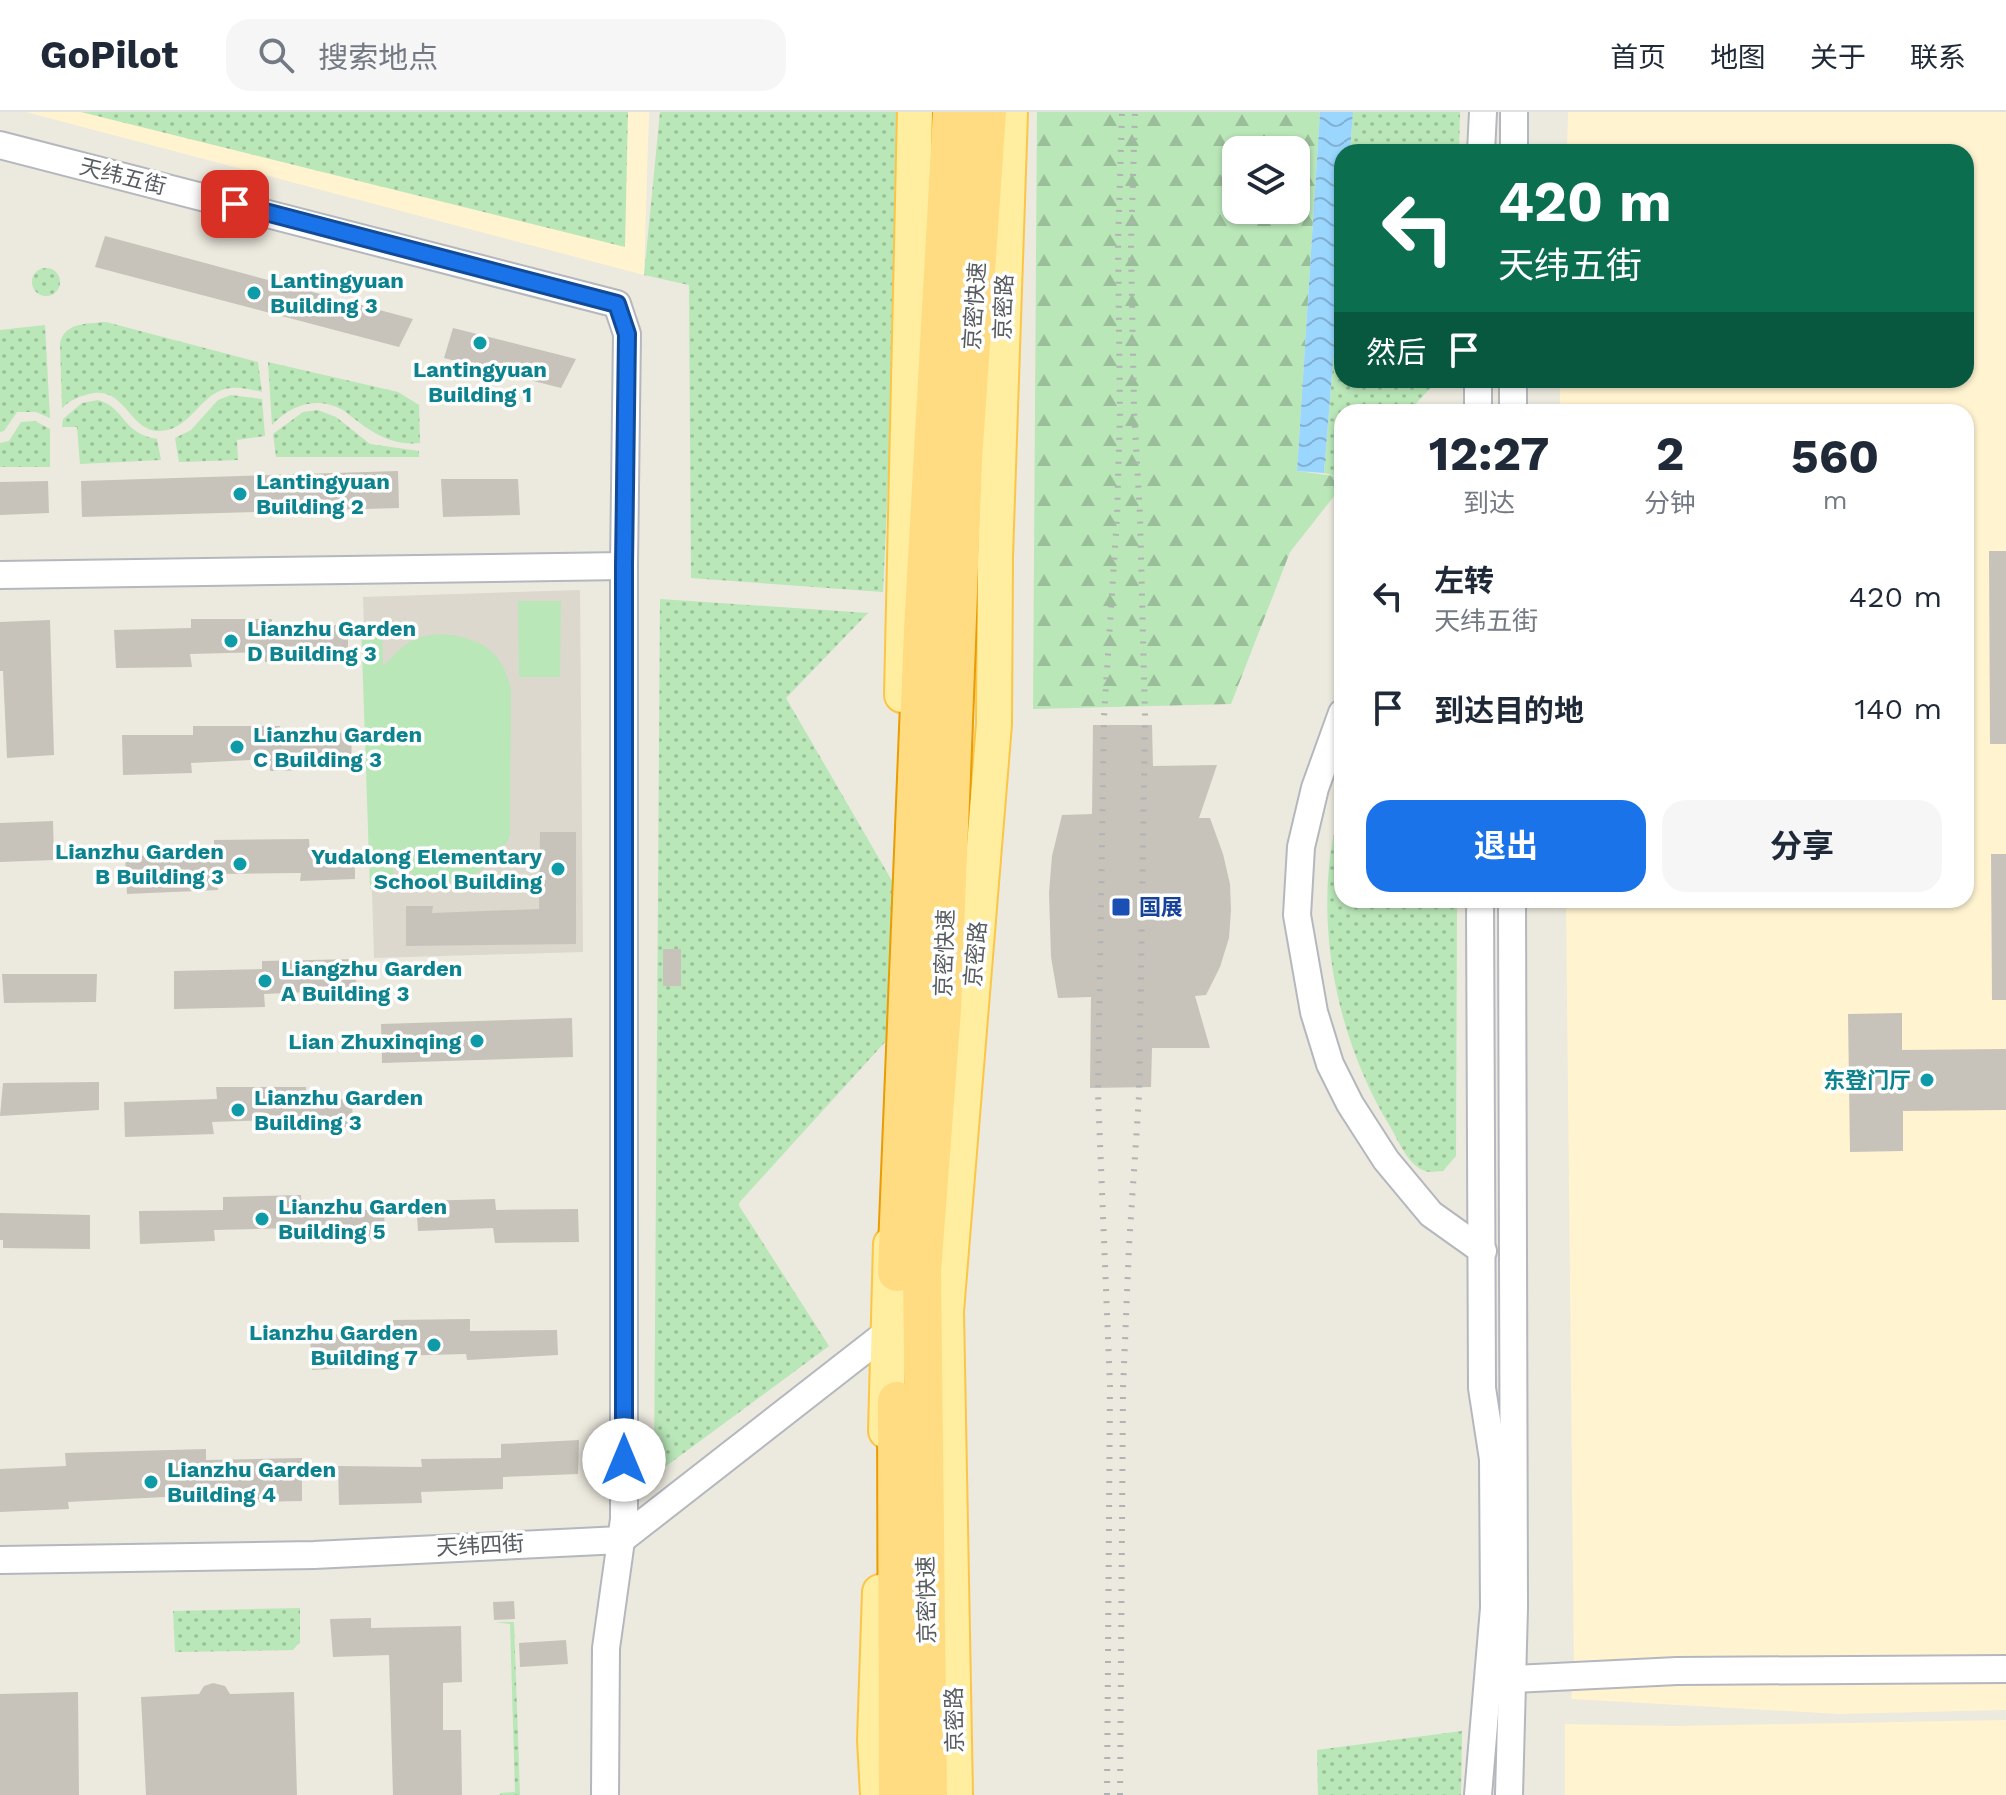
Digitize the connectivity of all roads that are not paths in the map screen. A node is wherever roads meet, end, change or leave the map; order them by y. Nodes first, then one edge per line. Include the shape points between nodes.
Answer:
1 (915, 112) edge
2 (952, 112) edge
3 (987, 112) edge
4 (1010, 112) edge
5 (1483, 112) edge
6 (1514, 112) edge
7 (1481, 144) edge
8 (1514, 144) edge
9 (0, 145) edge
10 (624, 566) junction
11 (0, 575) edge
12 (1334, 735) edge
13 (1480, 908) edge
14 (1512, 908) edge
15 (1483, 1251) junction
16 (889, 1331) junction
17 (621, 1540) junction
18 (0, 1560) edge
19 (2006, 1669) edge
20 (1512, 1679) junction
21 (605, 1795) edge
22 (878, 1795) edge
23 (898, 1795) edge
24 (928, 1795) edge
25 (955, 1795) edge
26 (1478, 1795) edge
27 (1509, 1795) edge

1 - 16 main road
2 - 23 highway, 京密快速 via 923,630 897,1271
3 - 24 highway, 京密快速 via 963,460 942,1010 922,1271
4 - 25 main road, 京密路 via 994,724 946,1311
5 - 7 street
6 - 8 street
9 - 10 street, 天纬五街 via 617,304 627,334
10 - 11 street
10 - 17 street
12 - 15 street via 1301,847 1297,915 1314,1012 1330,1064 1386,1160 1431,1214
13 - 15 street
14 - 20 street
15 - 26 street via 1482,1388 1493,1459 1494,1608
16 - 17 street
16 - 22 main road via 875,1740
17 - 18 street, 天纬四街 via 314,1555
17 - 21 street via 606,1648
19 - 20 street via 1677,1671
20 - 27 street

